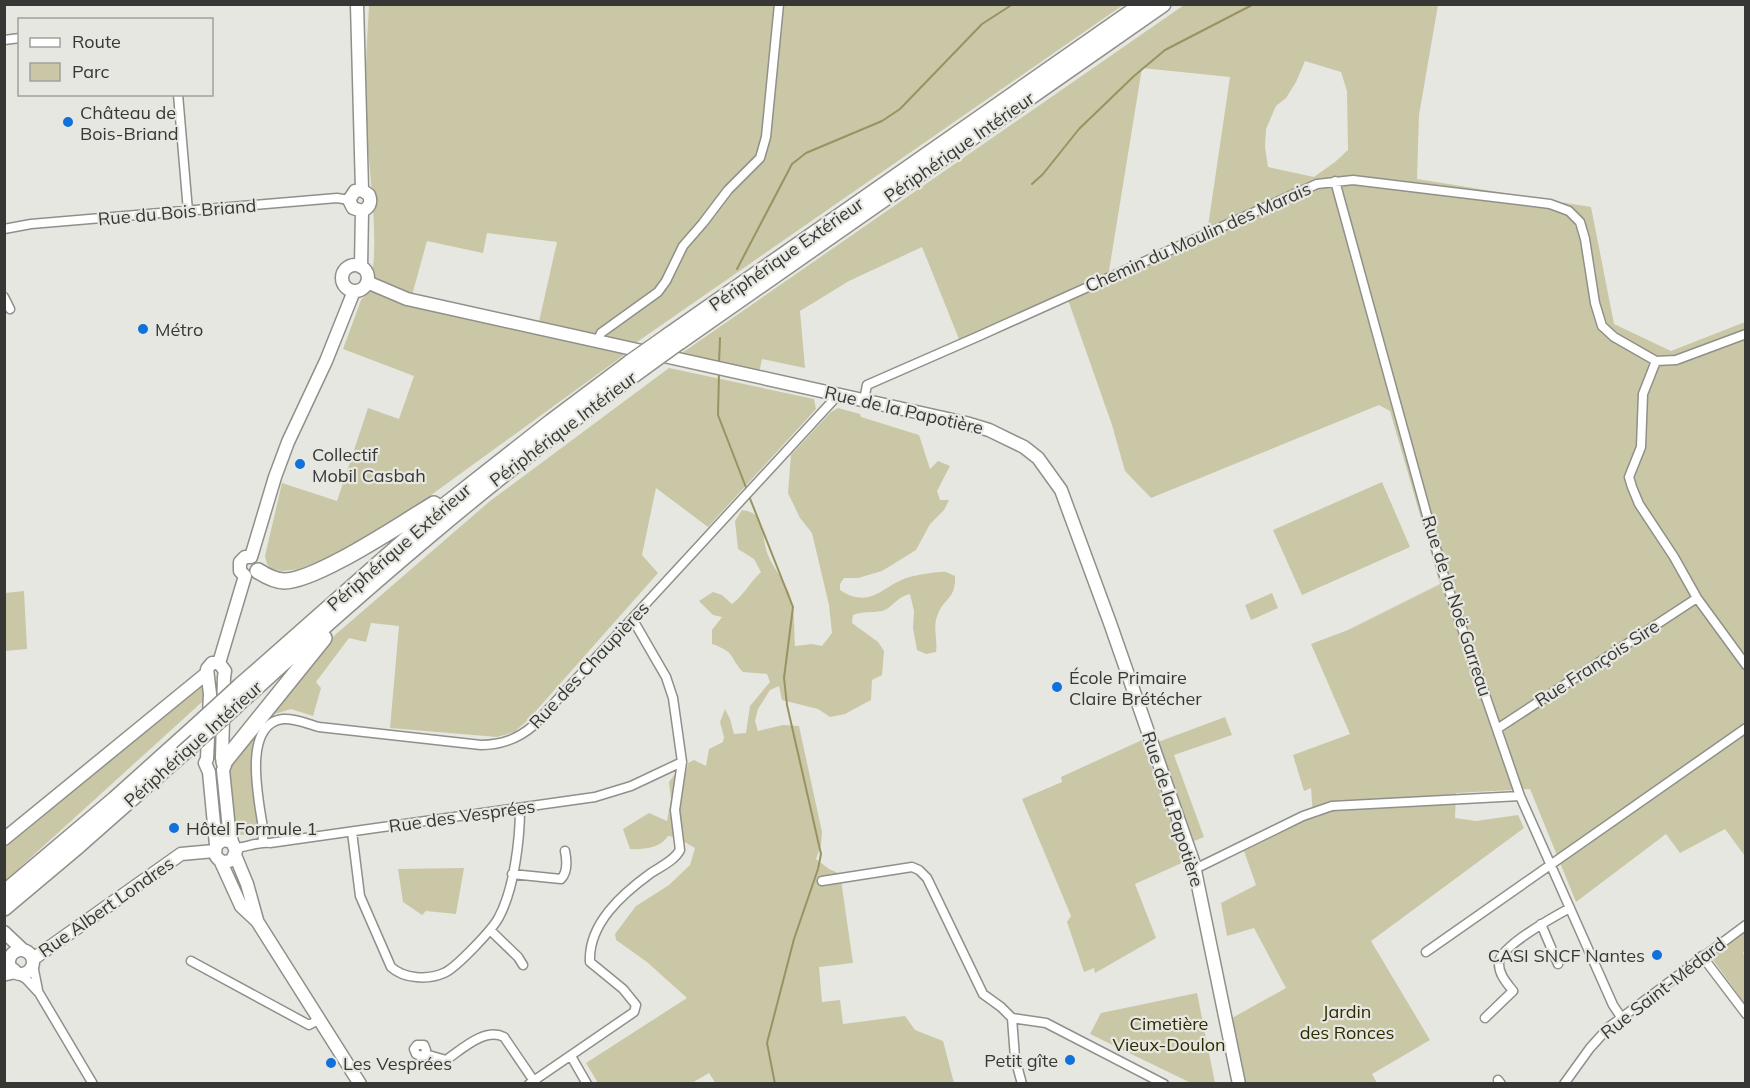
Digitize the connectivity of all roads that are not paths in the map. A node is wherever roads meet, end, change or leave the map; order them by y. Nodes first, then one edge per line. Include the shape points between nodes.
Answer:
1 (357, 4) edge
2 (779, 4) edge
3 (1143, 4) edge
4 (1163, 4) edge
5 (178, 96) edge
6 (1335, 180) junction
7 (362, 190) junction
8 (349, 200) junction
9 (188, 211) junction
10 (362, 211) junction
11 (4, 229) edge
12 (361, 267) junction
13 (367, 282) junction
14 (354, 291) junction
15 (4, 297) edge
16 (10, 309) dead end
17 (1746, 334) edge
18 (674, 339) junction
19 (597, 342) junction
20 (1656, 361) junction
21 (637, 365) junction
22 (838, 394) junction
23 (864, 400) junction
24 (461, 492) junction
25 (251, 557) junction
26 (252, 573) junction
27 (1697, 598) junction
28 (349, 603) junction
29 (633, 620) junction
30 (219, 663) junction
31 (1746, 665) edge
32 (208, 676) junction
33 (224, 677) junction
34 (1746, 728) edge
35 (1497, 729) junction
36 (207, 759) junction
37 (682, 762) junction
38 (223, 764) junction
39 (208, 772) junction
40 (1520, 796) junction
41 (520, 808) junction
42 (352, 832) junction
43 (4, 839) edge
44 (262, 842) junction
45 (234, 848) junction
46 (217, 852) junction
47 (565, 852) dead end
48 (1550, 864) junction
49 (1195, 869) junction
50 (513, 873) junction
51 (822, 881) dead end
52 (11, 892) edge
53 (4, 908) edge
54 (1570, 908) junction
55 (257, 921) junction
56 (1541, 924) junction
57 (1746, 925) edge
58 (490, 930) junction
59 (4, 932) edge
60 (4, 939) edge
61 (1426, 952) dead end
62 (1702, 956) junction
63 (29, 958) junction
64 (191, 961) dead end
65 (1558, 964) dead end
66 (523, 965) dead end
67 (11, 969) edge
68 (39, 993) junction
69 (1746, 1014) edge
70 (1621, 1017) junction
71 (1012, 1018) junction
72 (1485, 1018) dead end
73 (320, 1019) junction
74 (425, 1054) dead end
75 (571, 1056) junction
76 (533, 1082) edge
77 (92, 1083) edge
78 (360, 1083) edge
79 (587, 1083) edge
80 (1022, 1083) edge
81 (1164, 1083) edge
82 (1239, 1083) edge
83 (1564, 1083) edge

1 - 7 street
2 - 19 street via 760,158 728,190 683,246 658,292 601,333
3 - 18 highway, Périphérique Extérieur
4 - 18 highway, Périphérique Intérieur
5 - 9 street
6 - 20 street, Chemin du Moulin des Marais via 1550,204 1569,211 1580,222 1586,240 1602,326
6 - 23 street, Chemin du Moulin des Marais via 1317,184 867,385
6 - 35 street, Rue de la Noë Garreau via 1442,570
7 - 8 street via 355,191
7 - 10 street via 369,195 370,202
8 - 9 street, Rue du Bois Briand
8 - 10 street via 352,208
9 - 11 street, Rue du Bois Briand
10 - 12 street
12 - 13 street
12 - 14 street via 351,266 343,276 345,285
13 - 14 street
13 - 19 street, Rue de la Papotière via 407,299
14 - 25 street via 288,442
15 - 16 street
17 - 20 street via 1676,360
18 - 21 highway, Périphérique Intérieur, bridge
19 - 22 street, Rue de la Papotière
20 - 27 street via 1643,394 1641,447 1629,477 1639,504
21 - 24 highway, Périphérique Extérieur
21 - 28 highway, Périphérique Intérieur
22 - 23 street, Rue de la Papotière
22 - 29 street, Rue des Chaupières
23 - 49 street, Rue de la Papotière via 989,430 1024,447 1051,474 1061,490 1110,623
24 - 26 highway via 449,493 311,575 285,581
24 - 52 highway, Périphérique Extérieur, bridge
25 - 26 street via 258,562
25 - 26 street via 240,562 240,571
26 - 30 street
27 - 31 street
27 - 35 street, Rue François Sire
28 - 38 highway via 345,616 313,650
28 - 52 highway, Périphérique Intérieur, bridge via 182,754
29 - 37 street via 670,689
29 - 44 street, Rue des Chaupières via 534,725 507,742 481,745 319,727 295,720 273,722 262,734 256,756
30 - 32 street via 212,663 207,669
30 - 33 street via 225,667
32 - 33 street via 216,681
32 - 36 street
32 - 43 street
33 - 38 street
34 - 48 street
35 - 40 street, Rue de la Noë Garreau
36 - 38 street via 216,755
36 - 39 street
37 - 41 street, Rue des Vesprées via 631,786 595,797
37 - 75 street via 675,810 680,850 604,916 595,932 590,962 623,989 636,1005 634,1012
38 - 39 street via 215,774
38 - 45 street
39 - 46 street
40 - 48 street, Rue de la Noë Garreau
40 - 49 street via 1332,806 1303,816
41 - 42 street, Rue des Vesprées
41 - 50 street
42 - 44 street, Rue des Vesprées
42 - 58 street via 360,896 387,959 398,974 409,977 444,973
44 - 45 street, Rue des Vesprées
45 - 46 street via 223,840
45 - 46 street via 229,861
45 - 55 street
46 - 55 street via 241,906
46 - 63 street, Rue Albert Londres via 181,854
47 - 50 street via 567,861 561,879
48 - 54 street, Rue de la Noë Garreau
48 - 61 street
49 - 82 street, Rue de la Papotière
50 - 58 street via 499,918
51 - 71 street via 912,867 920,870 983,994
52 - 53 highway, Périphérique Intérieur
54 - 56 street
54 - 70 street, Rue de la Noë Garreau via 1612,1005
55 - 73 street
56 - 65 street
56 - 72 street via 1503,953 1499,962 1502,976 1513,991
57 - 62 street, Rue Saint-Médard
58 - 66 street
59 - 63 street
60 - 67 street
62 - 69 street
62 - 70 street, Rue Saint-Médard
63 - 67 street via 25,973
63 - 67 street via 15,952
63 - 68 street
64 - 73 street via 309,1025
67 - 68 street
68 - 77 street
70 - 83 street, Rue Saint-Médard via 1598,1037
71 - 80 street via 1015,1058
71 - 81 street via 1046,1023
73 - 78 street
74 - 76 street via 446,1060 487,1035 499,1034
75 - 76 street
75 - 79 street

